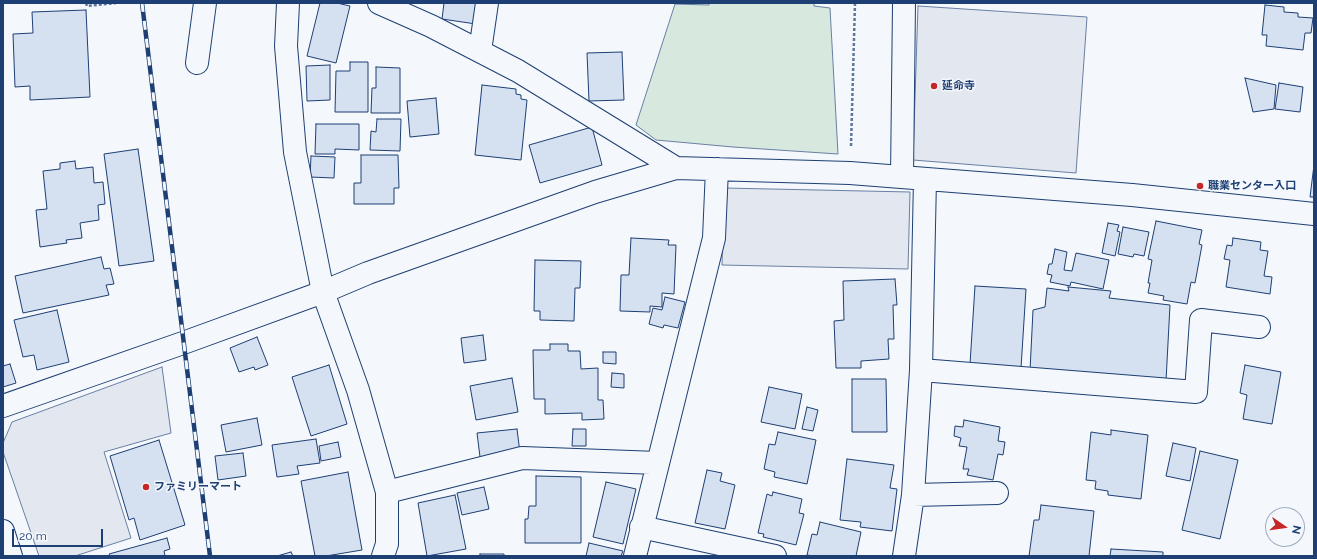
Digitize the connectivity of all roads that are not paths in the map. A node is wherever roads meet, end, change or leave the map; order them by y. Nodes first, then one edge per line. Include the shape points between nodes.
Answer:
1 (205, 3) edge
2 (288, 3) edge
3 (379, 3) edge
4 (487, 3) edge
5 (904, 3) edge
6 (399, 7) edge
7 (480, 51) junction
8 (197, 63) dead end
9 (676, 168) junction
10 (717, 169) junction
11 (902, 177) junction
12 (925, 179) junction
13 (1314, 214) edge
14 (324, 292) junction
15 (1259, 327) dead end
16 (921, 370) junction
17 (3, 406) edge
18 (658, 464) junction
19 (387, 492) junction
20 (997, 493) dead end
21 (913, 496) junction
22 (641, 527) junction
23 (3, 531) edge
24 (11, 556) edge
25 (383, 556) edge
26 (635, 556) edge
27 (775, 556) edge
28 (904, 556) edge

1 - 8 street
2 - 14 street via 286,46 295,152
3 - 6 street
4 - 7 street
5 - 11 street
6 - 7 street
7 - 9 street via 518,71
9 - 10 street
9 - 14 street via 580,197 368,273
10 - 11 street
10 - 18 street via 714,238
11 - 12 street
12 - 13 street
12 - 16 street
14 - 17 street
14 - 19 street via 358,390
15 - 16 street via 1201,320 1196,392
16 - 21 street
18 - 19 street via 522,458
18 - 22 street
19 - 25 street via 387,544
20 - 21 street
21 - 28 street
22 - 26 street
22 - 27 street
23 - 24 street

